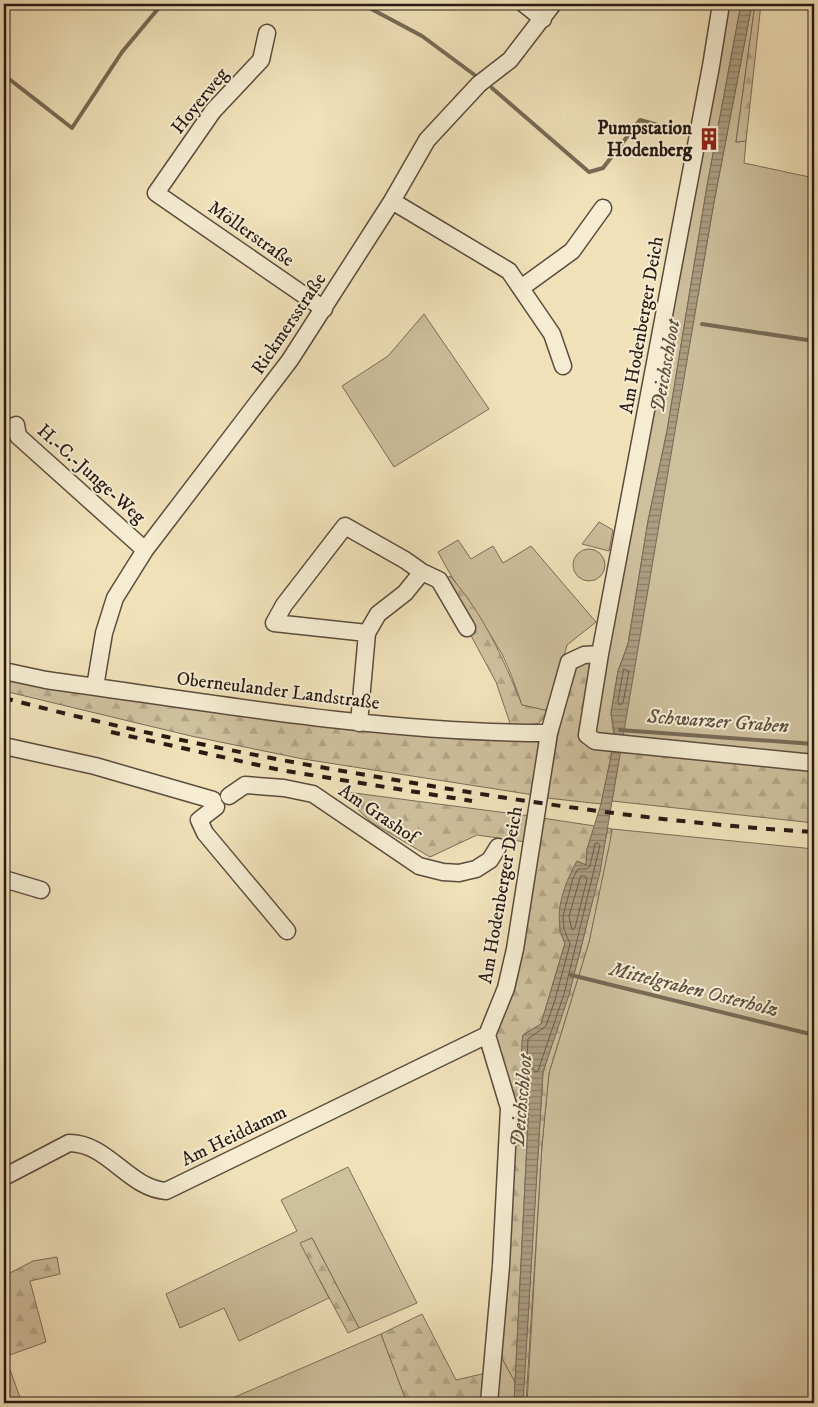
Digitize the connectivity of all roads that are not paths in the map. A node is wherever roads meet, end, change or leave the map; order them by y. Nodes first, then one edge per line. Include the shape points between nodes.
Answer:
1 (524, 4) edge
2 (554, 4) edge
3 (720, 4) edge
4 (543, 19) junction
5 (268, 33) dead end
6 (156, 193) joint
7 (392, 202) junction
8 (603, 208) dead end
9 (521, 288) junction
10 (324, 309) junction
11 (563, 366) dead end
12 (16, 425) dead end
13 (145, 550) junction
14 (422, 572) junction
15 (467, 628) dead end
16 (367, 633) junction
17 (600, 654) junction
18 (4, 671) edge
19 (95, 687) junction
20 (359, 723) junction
21 (549, 733) junction
22 (4, 746) edge
23 (814, 763) edge
24 (214, 803) junction
25 (498, 847) dead end
26 (4, 879) edge
27 (41, 890) dead end
28 (287, 931) dead end
29 (487, 1035) junction
30 (4, 1177) edge
31 (489, 1403) edge

1 - 4 street
2 - 4 street, Rickmersstraße
3 - 17 street, Am Hodenberger Deich
4 - 7 street, Rickmersstraße via 510,60 479,84 427,140
5 - 6 street, Hoyerweg via 261,60 213,111
6 - 10 street, Möllerstraße
7 - 9 street via 509,271
7 - 10 street, Rickmersstraße
8 - 9 street via 572,250
9 - 11 street via 552,334
10 - 13 street, Rickmersstraße via 257,406
12 - 13 street, H.-C.-Junge-Weg via 18,436
13 - 19 street, Rickmersstraße via 115,598 104,633
14 - 15 street via 439,580
14 - 16 street via 405,593 378,614
14 - 16 street via 345,526 284,605 274,623
16 - 20 street
17 - 21 street, Am Hodenberger Deich via 584,655 568,662
17 - 23 street, Am Hodenberger Deich via 587,735 595,741
18 - 19 street, Oberneulander Landstraße
19 - 20 street, Oberneulander Landstraße
20 - 21 street, Oberneulander Landstraße via 451,732
21 - 29 street, Am Hodenberger Deich via 513,956 506,988
22 - 24 street via 95,766
24 - 25 street, Am Grashof via 219,792 228,796 245,785 313,794 419,866 443,872 476,869 490,860
24 - 28 street via 199,820 205,833
26 - 27 street
29 - 30 street, Am Heiddamm via 166,1191 152,1190 91,1147 80,1143 69,1143
29 - 31 street via 509,1108 501,1266

